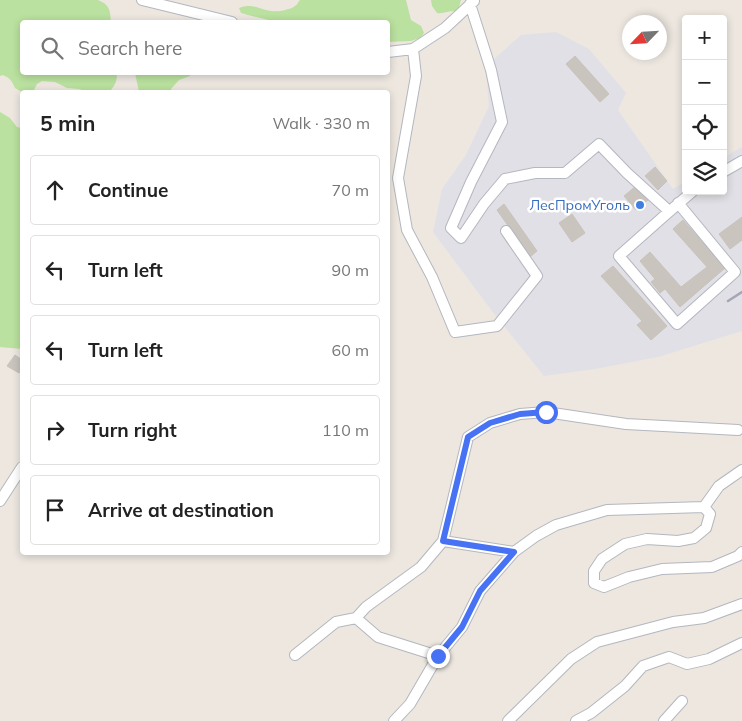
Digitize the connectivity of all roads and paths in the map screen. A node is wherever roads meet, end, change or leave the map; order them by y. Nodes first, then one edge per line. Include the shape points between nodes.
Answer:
1 (142, 0) edge
2 (472, 2) edge
3 (224, 20) edge
4 (413, 49) junction
5 (390, 52) edge
6 (742, 161) edge
7 (727, 170) edge
8 (688, 195) edge
9 (678, 203) junction
10 (669, 211) junction
11 (506, 231) dead end
12 (738, 430) dead end
13 (20, 470) edge
14 (742, 470) edge
15 (0, 501) edge
16 (704, 507) junction
17 (443, 541) junction
18 (514, 552) junction
19 (742, 552) edge
20 (742, 604) edge
21 (356, 618) junction
22 (742, 643) edge
23 (295, 655) dead end
24 (438, 656) junction
25 (682, 701) dead end
26 (394, 721) edge
27 (508, 721) edge
28 (576, 721) edge
29 (664, 721) edge

1 - 3 street
2 - 4 street via 444,28
2 - 10 street via 502,122 451,228 461,238 506,179 535,173 565,173 599,144
4 - 5 street
4 - 11 street via 416,76 398,178 407,230 432,277 454,332 498,326 537,276
6 - 7 street
8 - 9 street
9 - 10 street
9 - 10 street via 736,272 677,324 619,256
12 - 17 street via 626,424 546,412 520,414 490,423 468,437
13 - 15 street
14 - 16 street via 719,486
16 - 18 street via 607,510 556,524
16 - 19 street via 710,514 706,528 694,538 678,541 647,539 625,544 602,559 594,571 594,583 604,587 662,569 712,567
17 - 18 street
17 - 21 street via 421,567
18 - 24 street via 480,591 462,627
20 - 27 street via 704,618 673,622 597,642 571,659
21 - 23 street via 336,622
21 - 24 street via 378,637
22 - 28 street via 709,659 687,664 669,657 643,666 625,686
24 - 26 street via 410,704
25 - 29 street

